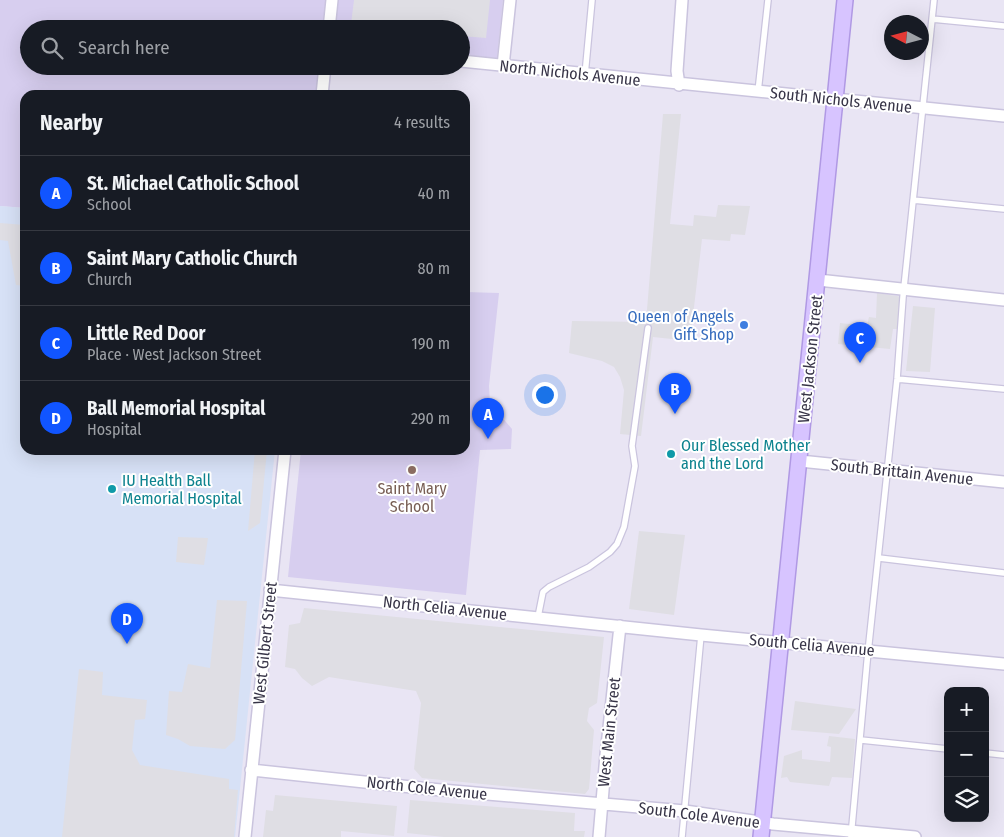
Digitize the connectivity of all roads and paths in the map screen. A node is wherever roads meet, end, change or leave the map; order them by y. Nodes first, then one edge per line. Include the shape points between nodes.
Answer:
1 (332, 0) edge
2 (510, 0) edge
3 (592, 0) edge
4 (682, 0) edge
5 (768, 0) edge
6 (845, 0) edge
7 (934, 0) edge
8 (932, 18) junction
9 (330, 20) edge
10 (1004, 26) edge
11 (470, 62) edge
12 (503, 66) junction
13 (324, 75) edge
14 (585, 75) junction
15 (678, 84) junction
16 (323, 90) edge
17 (758, 92) junction
18 (836, 100) junction
19 (923, 108) junction
20 (1004, 116) edge
21 (913, 200) junction
22 (1004, 209) edge
23 (818, 280) junction
24 (904, 289) junction
25 (1004, 300) edge
26 (648, 328) dead end
27 (897, 379) junction
28 (1004, 389) edge
29 (284, 455) edge
30 (800, 461) junction
31 (888, 470) junction
32 (1004, 482) edge
33 (880, 558) junction
34 (1004, 573) edge
35 (270, 590) junction
36 (538, 617) junction
37 (620, 626) junction
38 (701, 635) junction
39 (782, 642) junction
40 (869, 650) junction
41 (1004, 664) edge
42 (861, 740) junction
43 (944, 749) edge
44 (989, 753) edge
45 (1004, 755) edge
46 (252, 770) junction
47 (602, 804) junction
48 (685, 812) junction
49 (762, 830) edge
50 (852, 834) edge
51 (245, 837) edge
52 (599, 837) edge
53 (682, 837) edge
54 (915, 837) edge

1 - 9 street
2 - 12 street
3 - 14 lane
4 - 15 street
5 - 17 lane
6 - 18 main road, West Jackson Street
7 - 8 lane
8 - 10 lane
8 - 19 lane
11 - 12 street, North Nichols Avenue
12 - 14 street, North Nichols Avenue
13 - 16 street
14 - 15 street, North Nichols Avenue
15 - 17 street, South Nichols Avenue
17 - 18 street, South Nichols Avenue
18 - 19 street, South Nichols Avenue
18 - 23 main road, West Jackson Street
19 - 20 street, South Nichols Avenue
19 - 21 lane
21 - 22 lane
21 - 24 lane
23 - 24 street
23 - 30 main road, West Jackson Street
24 - 25 street
24 - 27 lane
26 - 36 lane via 632,446 635,466 624,527 610,552 543,592
27 - 28 lane
27 - 31 lane
29 - 35 street, West Gilbert Street
30 - 31 street, South Brittain Avenue
30 - 39 main road, West Jackson Street
31 - 32 street, South Brittain Avenue
31 - 33 lane
33 - 34 lane
33 - 40 lane
35 - 36 street, North Celia Avenue
35 - 46 street, West Gilbert Street
36 - 37 street, North Celia Avenue
37 - 38 street, South Celia Avenue
37 - 47 street, West Main Street
38 - 39 street, South Celia Avenue
38 - 48 lane
39 - 40 street, South Celia Avenue
39 - 49 main road, West Jackson Street
40 - 41 street, South Celia Avenue
40 - 42 lane
42 - 43 lane
42 - 50 lane
44 - 45 lane
46 - 47 street, North Cole Avenue
46 - 51 street, West Gilbert Street
47 - 48 street, South Cole Avenue
47 - 52 street, West Main Street
48 - 49 street, South Cole Avenue
48 - 53 lane
49 - 50 street, South Cole Avenue
50 - 54 street, South Cole Avenue

